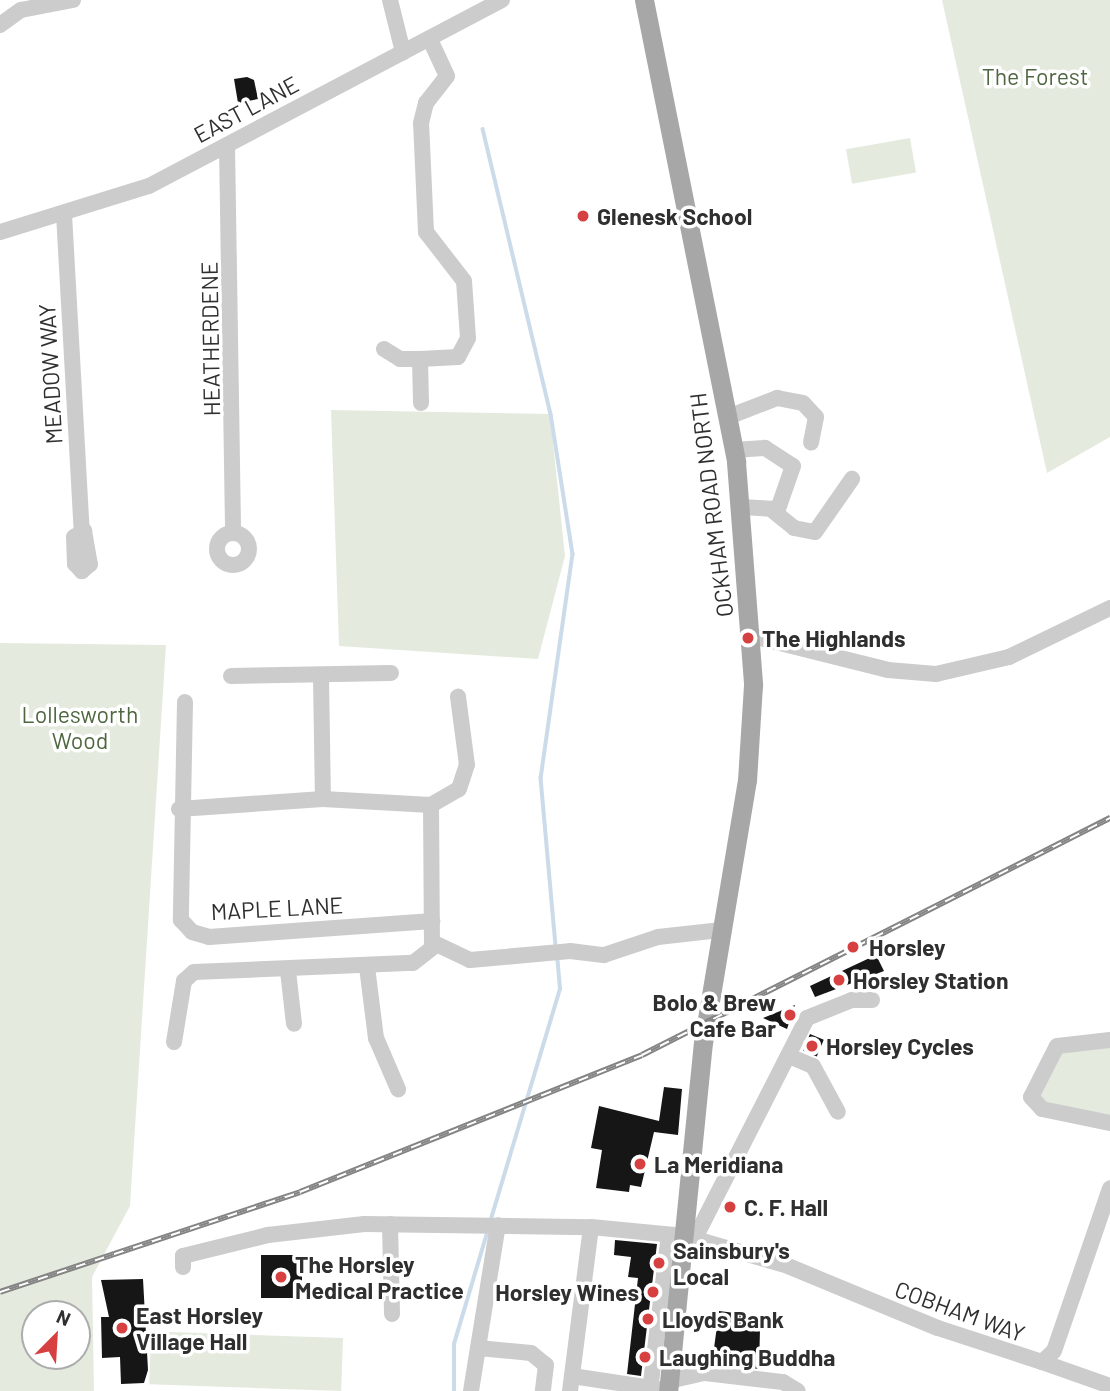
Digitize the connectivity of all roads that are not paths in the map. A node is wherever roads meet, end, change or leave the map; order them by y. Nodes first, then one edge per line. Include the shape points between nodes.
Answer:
1 (73, 0) edge
2 (390, 0) edge
3 (502, 0) edge
4 (644, 0) edge
5 (0, 25) edge
6 (430, 40) junction
7 (403, 52) junction
8 (227, 145) junction
9 (64, 214) junction
10 (0, 232) edge
11 (384, 349) dead end
12 (420, 359) junction
13 (421, 403) dead end
14 (728, 417) junction
15 (811, 443) dead end
16 (734, 450) junction
17 (852, 479) dead end
18 (740, 507) junction
19 (772, 510) junction
20 (82, 531) dead end
21 (233, 533) dead end
22 (1110, 608) edge
23 (751, 636) junction
24 (391, 673) dead end
25 (231, 676) dead end
26 (321, 676) junction
27 (458, 697) dead end
28 (185, 702) dead end
29 (323, 799) junction
30 (431, 805) junction
31 (179, 809) junction
32 (432, 920) junction
33 (720, 930) junction
34 (435, 946) junction
35 (367, 967) junction
36 (288, 971) junction
37 (872, 1000) dead end
38 (294, 1024) dead end
39 (1110, 1040) edge
40 (174, 1042) dead end
41 (789, 1056) junction
42 (398, 1089) dead end
43 (838, 1112) dead end
44 (1110, 1123) edge
45 (1110, 1188) edge
46 (688, 1206) junction
47 (710, 1211) junction
48 (390, 1224) junction
49 (498, 1225) junction
50 (591, 1227) junction
51 (683, 1236) junction
52 (183, 1262) dead end
53 (392, 1314) dead end
54 (478, 1349) junction
55 (1042, 1362) junction
56 (571, 1384) edge
57 (693, 1385) edge
58 (1110, 1386) edge
59 (782, 1387) edge
60 (661, 1388) edge
61 (471, 1391) edge
62 (544, 1391) edge
63 (798, 1391) edge

1 - 5 street via 21,10
2 - 7 street
3 - 6 street, EAST LANE
4 - 14 main road, OCKHAM ROAD NORTH
6 - 7 street, EAST LANE
6 - 12 street via 446,76 426,103 421,123 426,232 464,281 468,338 458,357
7 - 8 street, EAST LANE
8 - 9 street, EAST LANE via 129,195
8 - 21 street, HEATHERDENE
9 - 10 street, EAST LANE
9 - 20 street, MEADOW WAY
11 - 12 street via 400,359
12 - 13 street
14 - 15 street via 777,398 803,403 817,417
14 - 16 main road, OCKHAM ROAD NORTH
16 - 18 main road, OCKHAM ROAD NORTH
16 - 19 street via 765,448 792,461 786,499
17 - 19 street via 815,532 794,528
18 - 19 street
18 - 23 main road, OCKHAM ROAD NORTH
22 - 23 street via 1009,657 936,674 888,670
23 - 33 main road, OCKHAM ROAD NORTH via 753,734
24 - 26 street
25 - 26 street
26 - 29 street
27 - 30 street via 467,765 459,789
28 - 31 street, MAPLE LANE
29 - 30 street
29 - 31 street
30 - 32 street
31 - 32 street, MAPLE LANE via 181,920 192,932 209,937
32 - 34 street
33 - 34 street via 658,937 604,955 566,952 470,960
33 - 46 main road, OCKHAM ROAD NORTH
34 - 35 street via 426,959
35 - 36 street
35 - 42 street via 376,1038
36 - 38 street
36 - 40 street via 188,975
37 - 41 street via 852,1000 807,1018
39 - 44 street via 1057,1046 1031,1097 1042,1110
41 - 43 street via 813,1066
41 - 47 street
45 - 55 street, COBHAM WAY via 1054,1351
46 - 47 street
46 - 51 main road, OCKHAM ROAD NORTH
47 - 51 street
48 - 49 street, COBHAM WAY
48 - 52 street, COBHAM WAY
48 - 53 street
49 - 50 street, COBHAM WAY
49 - 54 street
50 - 51 street, COBHAM WAY
50 - 56 street
51 - 55 street, COBHAM WAY
51 - 60 main road, OCKHAM ROAD NORTH
54 - 61 street
54 - 62 street via 531,1353 546,1365
55 - 58 street
56 - 60 street
57 - 59 street via 705,1373
57 - 60 street
59 - 63 street

